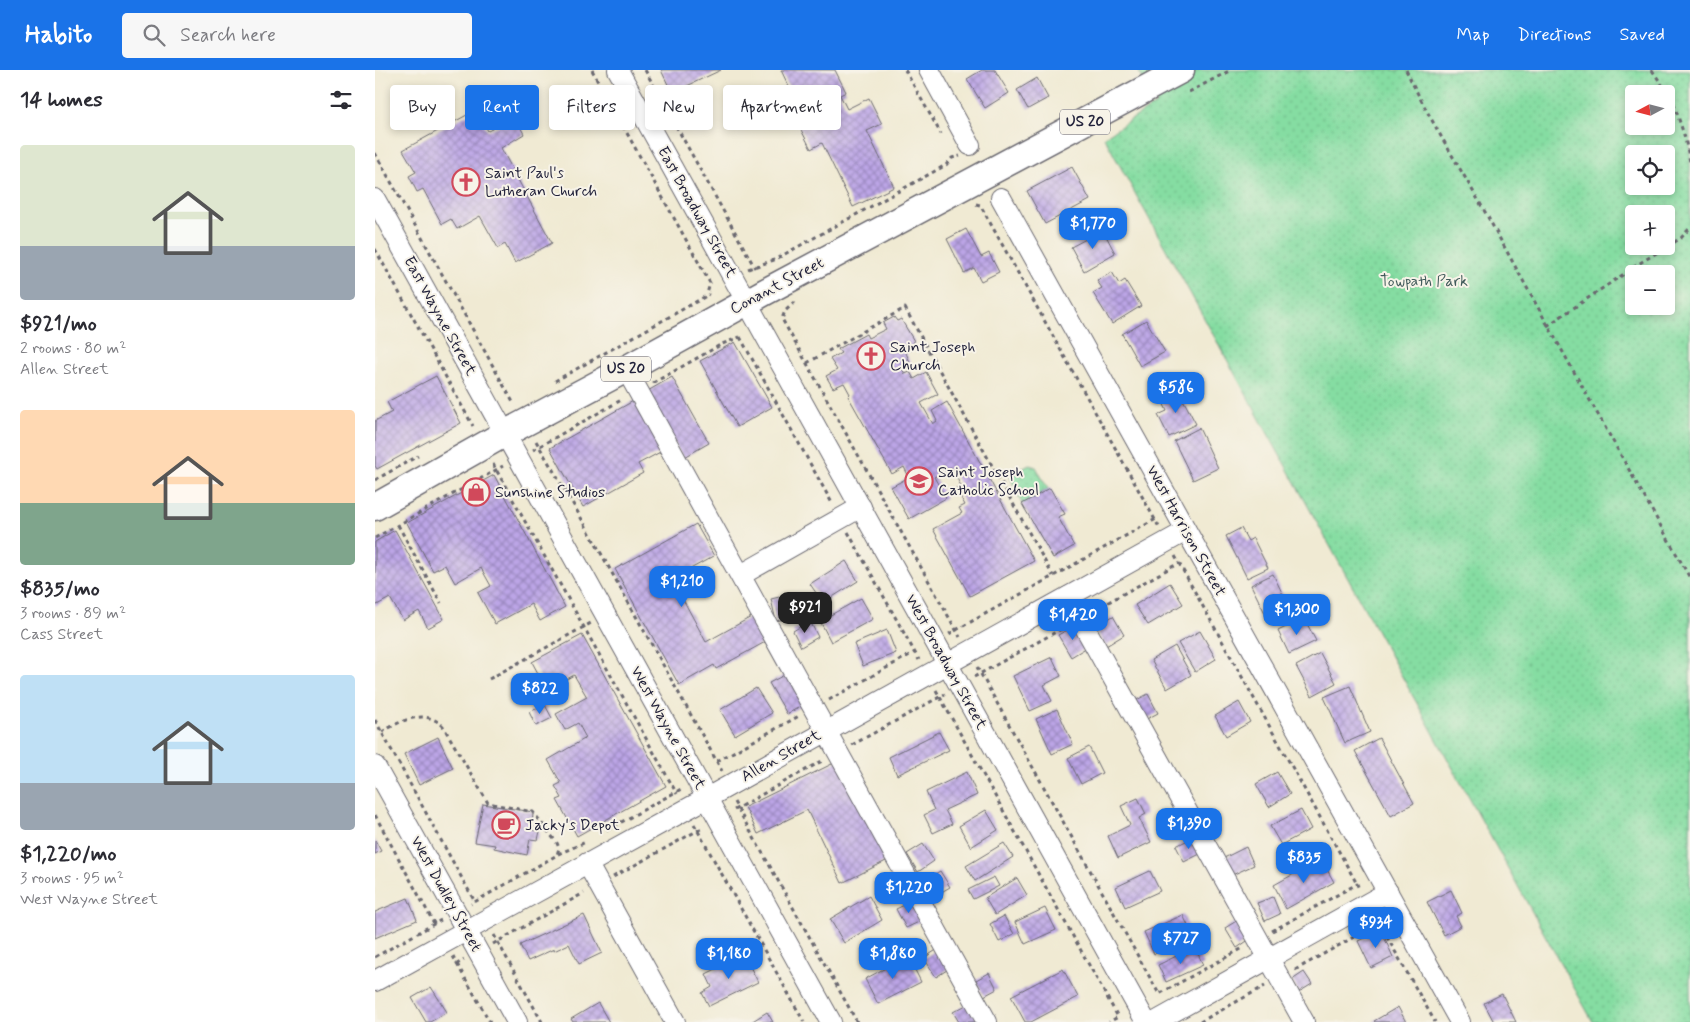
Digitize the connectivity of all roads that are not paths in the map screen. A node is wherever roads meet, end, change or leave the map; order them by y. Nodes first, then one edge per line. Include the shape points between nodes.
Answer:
1 (618, 70) edge
2 (929, 70) edge
3 (1181, 70) edge
4 (960, 153) road end
5 (1001, 198) dead end
6 (375, 199) edge
7 (737, 308) junction
8 (632, 380) junction
9 (499, 424) junction
10 (375, 507) edge
11 (861, 507) junction
12 (1186, 531) junction
13 (741, 575) junction
14 (1068, 597) junction
15 (947, 664) junction
16 (827, 730) junction
17 (375, 766) edge
18 (702, 790) junction
19 (587, 863) junction
20 (1388, 892) junction
21 (466, 931) junction
22 (1269, 958) junction
23 (375, 981) edge
24 (517, 1022) edge
25 (675, 1022) edge
26 (831, 1022) edge
27 (987, 1022) edge
28 (1146, 1022) edge
29 (1155, 1022) edge
30 (1304, 1022) edge
31 (1460, 1022) edge

1 - 7 street, East Broadway Street via 732,275
2 - 4 street
3 - 7 main road, Conant Street / US 20
5 - 12 street, West Harrison Street
6 - 9 street, East Wayne Street
7 - 8 main road, Conant Street / US 20
7 - 11 street, West Broadway Street via 761,327
8 - 9 main road, Conant Street / US 20
8 - 13 street
9 - 10 main road, Conant Street / US 20
9 - 18 street, West Wayne Street
11 - 13 street
11 - 15 street, West Broadway Street
12 - 14 street, Allen Street
12 - 20 street, West Harrison Street
13 - 16 street
14 - 15 street, Allen Street
14 - 22 street
15 - 16 street, Allen Street
15 - 28 street, West Broadway Street
16 - 18 street, Allen Street
16 - 27 street
17 - 21 street, West Dudley Street
18 - 19 street, Allen Street via 686,810
18 - 26 street, West Wayne Street
19 - 21 street, Allen Street
19 - 25 street
20 - 22 street
20 - 31 street, West Harrison Street
21 - 23 street, Allen Street
21 - 24 street, West Dudley Street
22 - 29 street
22 - 30 street

